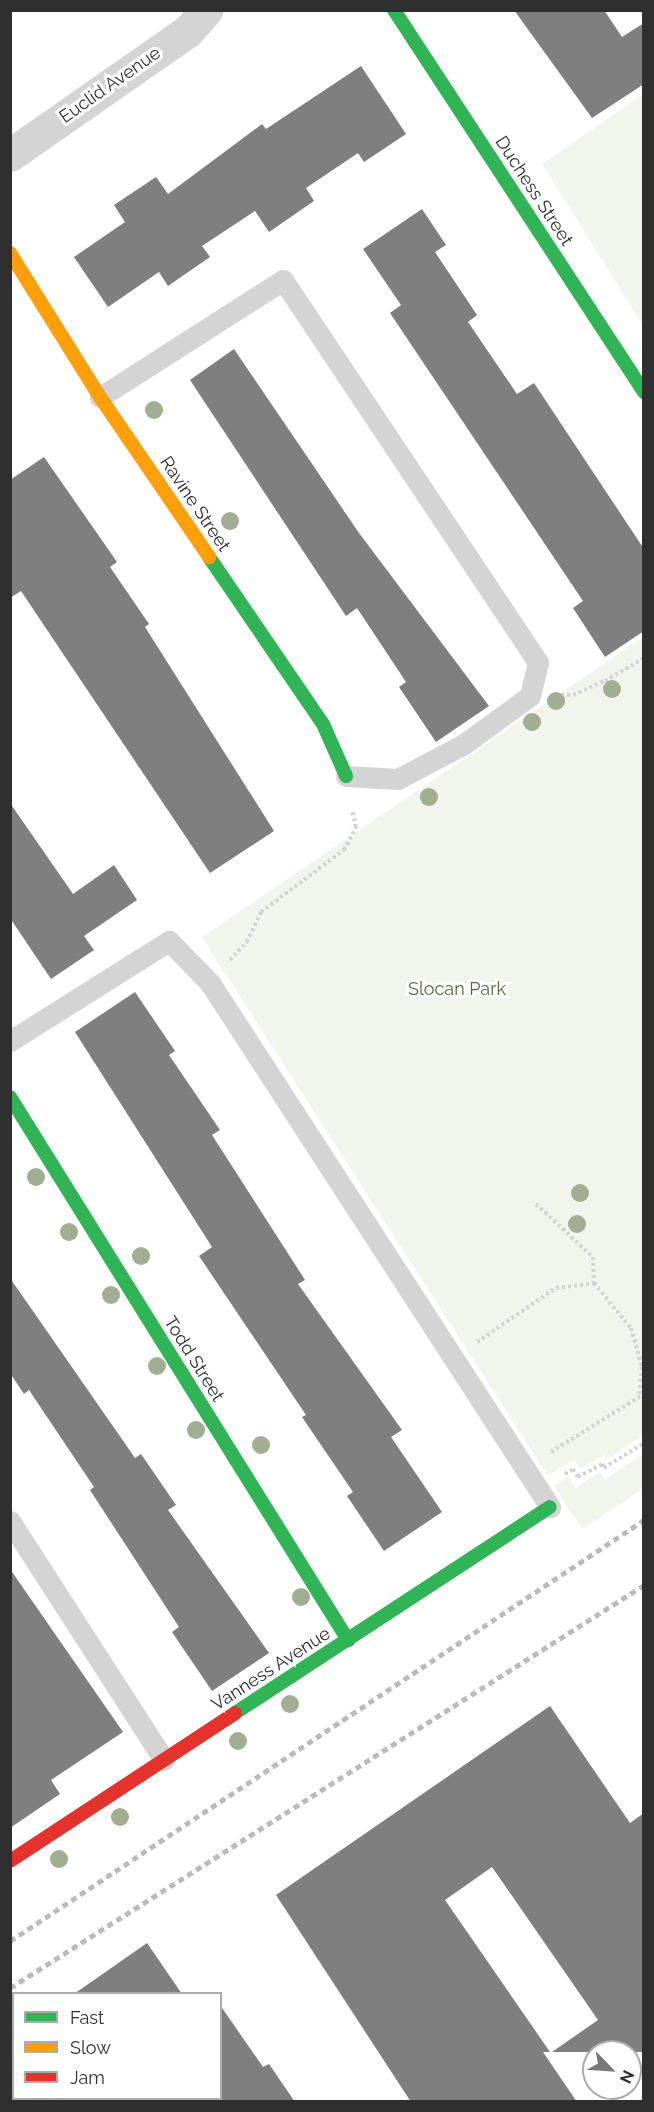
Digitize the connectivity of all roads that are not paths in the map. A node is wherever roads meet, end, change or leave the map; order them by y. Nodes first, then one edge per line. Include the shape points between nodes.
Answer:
1 (206, 10) edge
2 (394, 10) edge
3 (10, 155) edge
4 (10, 253) edge
5 (644, 392) edge
6 (100, 397) junction
7 (346, 776) joint
8 (10, 1041) edge
9 (10, 1097) edge
10 (545, 1499) joint
11 (10, 1521) edge
12 (348, 1640) junction
13 (164, 1760) junction
14 (10, 1861) edge

1 - 3 street, Euclid Avenue via 188,31
2 - 5 street, Duchess Street
4 - 6 street, Ravine Street
6 - 7 street, Ravine Street via 323,724
6 - 7 lane via 283,280 538,663 530,696 464,744 398,779
8 - 10 lane via 169,941 210,983
9 - 12 street, Todd Street
10 - 12 street, Vanness Avenue
11 - 13 lane
12 - 13 street, Vanness Avenue
13 - 14 street, Vanness Avenue

